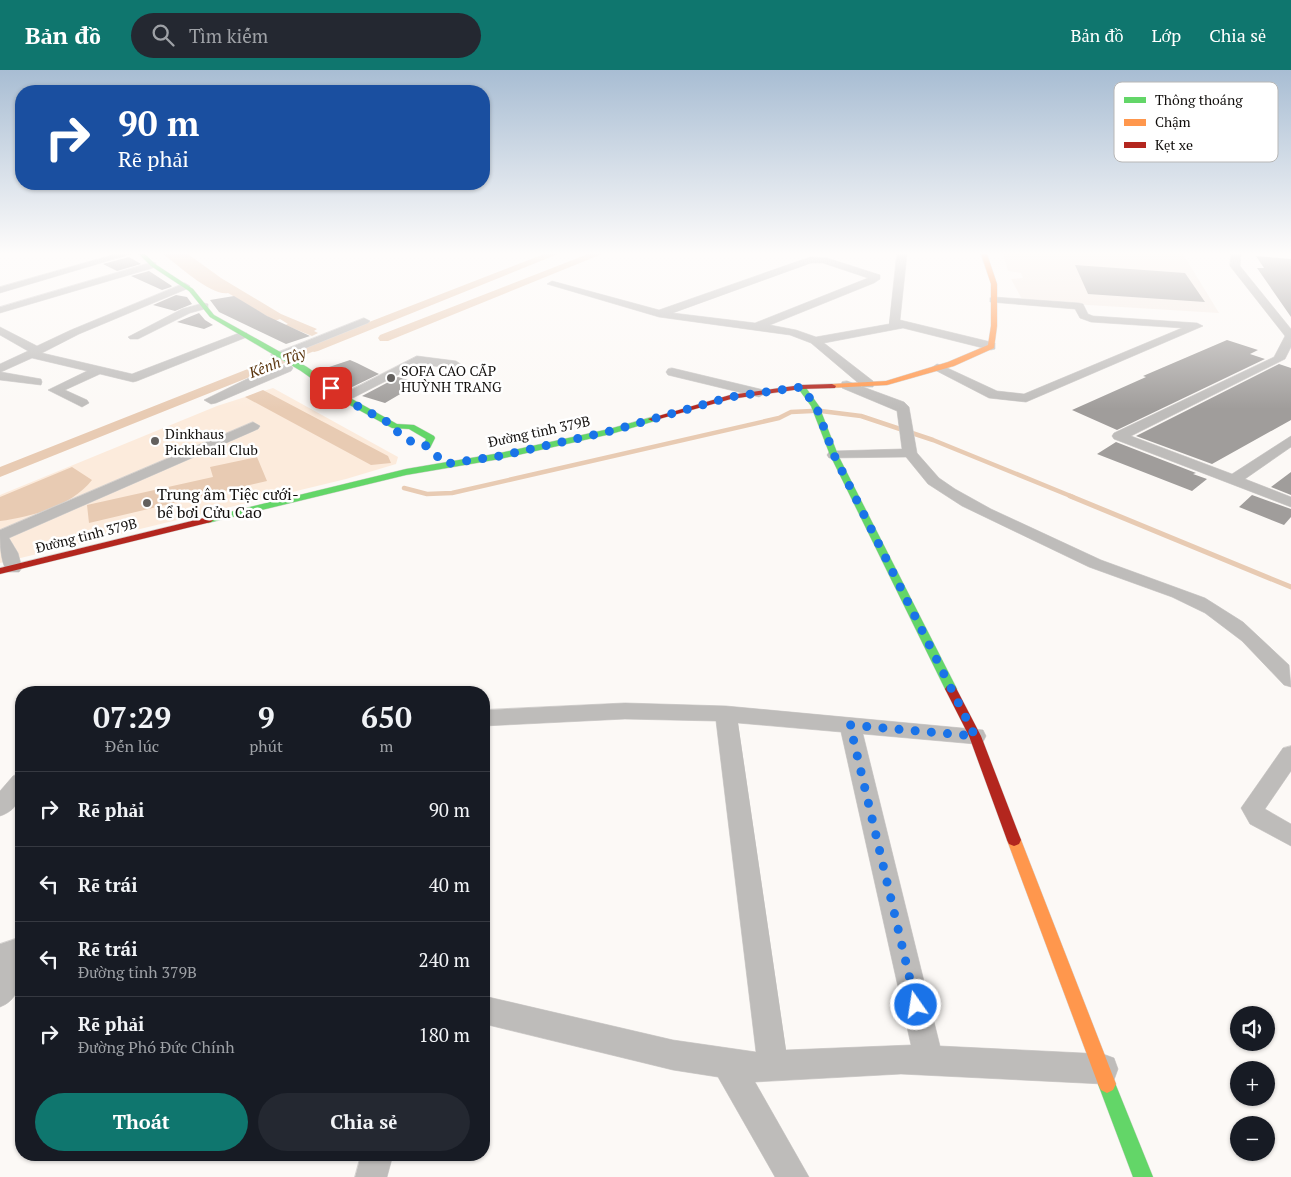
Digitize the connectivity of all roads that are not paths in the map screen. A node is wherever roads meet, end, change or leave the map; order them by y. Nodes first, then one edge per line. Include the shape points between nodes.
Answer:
1 (15, 306) edge
2 (138, 306) edge
3 (204, 306) joint
4 (629, 306) edge
5 (682, 306) edge
6 (809, 306) edge
7 (896, 306) edge
8 (994, 306) edge
9 (1074, 306) edge
10 (1266, 306) edge
11 (0, 310) edge
12 (659, 314) junction
13 (364, 321) dead end
14 (1155, 323) junction
15 (900, 325) junction
16 (756, 327) junction
17 (0, 330) edge
18 (243, 335) junction
19 (1176, 335) junction
20 (134, 337) dead end
21 (1290, 337) edge
22 (816, 341) junction
23 (991, 346) junction
24 (34, 353) junction
25 (275, 354) junction
26 (1285, 361) edge
27 (456, 366) dead end
28 (291, 367) junction
29 (937, 368) junction
30 (0, 369) edge
31 (102, 369) junction
32 (672, 372) dead end
33 (0, 376) edge
34 (36, 382) dead end
35 (868, 384) junction
36 (847, 385) junction
37 (801, 387) junction
38 (759, 393) junction
39 (344, 397) junction
40 (211, 400) dead end
41 (82, 403) dead end
42 (253, 426) dead end
43 (395, 426) junction
44 (1290, 441) edge
45 (427, 446) junction
46 (910, 451) junction
47 (834, 455) junction
48 (445, 464) junction
49 (1234, 480) junction
50 (1291, 502) edge
51 (6, 570) edge
52 (1291, 680) edge
53 (726, 714) junction
54 (490, 718) edge
55 (850, 725) junction
56 (975, 736) junction
57 (1291, 754) edge
58 (15, 789) edge
59 (0, 807) edge
60 (1291, 836) edge
61 (15, 951) edge
62 (0, 957) edge
63 (15, 970) edge
64 (0, 994) edge
65 (490, 1011) edge
66 (929, 1061) junction
67 (726, 1063) junction
68 (773, 1066) junction
69 (1103, 1069) junction
70 (375, 1161) edge
71 (371, 1177) edge
72 (793, 1177) edge
73 (1143, 1177) edge

1 - 11 street
2 - 24 street
3 - 18 main road via 212,316
3 - 20 street via 186,311
4 - 12 street
5 - 12 street
6 - 16 street
7 - 15 street via 894,322
8 - 23 main road
9 - 14 street via 1079,306 1084,316 1091,320
10 - 21 street
12 - 16 street
13 - 25 street
14 - 19 street via 1169,328
14 - 19 street via 1197,326
15 - 22 street
15 - 23 street
16 - 22 street via 792,332
17 - 24 street
18 - 25 main road
18 - 31 street via 133,378
19 - 29 street via 1026,398 994,395
21 - 26 street
22 - 35 street
23 - 29 main road, Đường tỉnh 379B
24 - 30 street
24 - 31 street
25 - 28 main road
26 - 49 street via 1120,436
27 - 39 street via 417,360
28 - 39 main road
28 - 40 street
29 - 35 main road, Đường tỉnh 379B via 888,383
31 - 41 street via 54,390
32 - 38 street
33 - 34 street
35 - 36 main road, Đường tỉnh 379B
36 - 37 main road, Đường tỉnh 379B
36 - 46 street via 899,405 904,410
37 - 38 main road, Đường tỉnh 379B
37 - 47 main road via 816,406
38 - 48 main road, Đường tỉnh 379B via 730,397 611,431 500,456
39 - 43 main road
42 - 51 street via 0,536 10,553
43 - 45 main road via 398,433 411,442
43 - 45 main road via 411,427 431,438
44 - 49 street
45 - 48 main road
46 - 47 street
46 - 52 street via 919,467 932,479 972,505 1098,564 1201,603 1234,624
47 - 56 main road
48 - 51 main road, Đường tỉnh 379B
49 - 50 street
53 - 54 street via 625,711
53 - 55 street
53 - 68 street
55 - 56 street
55 - 66 street
56 - 69 main road
57 - 60 street via 1253,808 1258,817
58 - 59 street
61 - 62 street
63 - 64 street
65 - 67 street via 673,1055
66 - 68 street via 901,1059
66 - 69 street
67 - 68 street
67 - 72 street
69 - 73 main road
70 - 71 street

